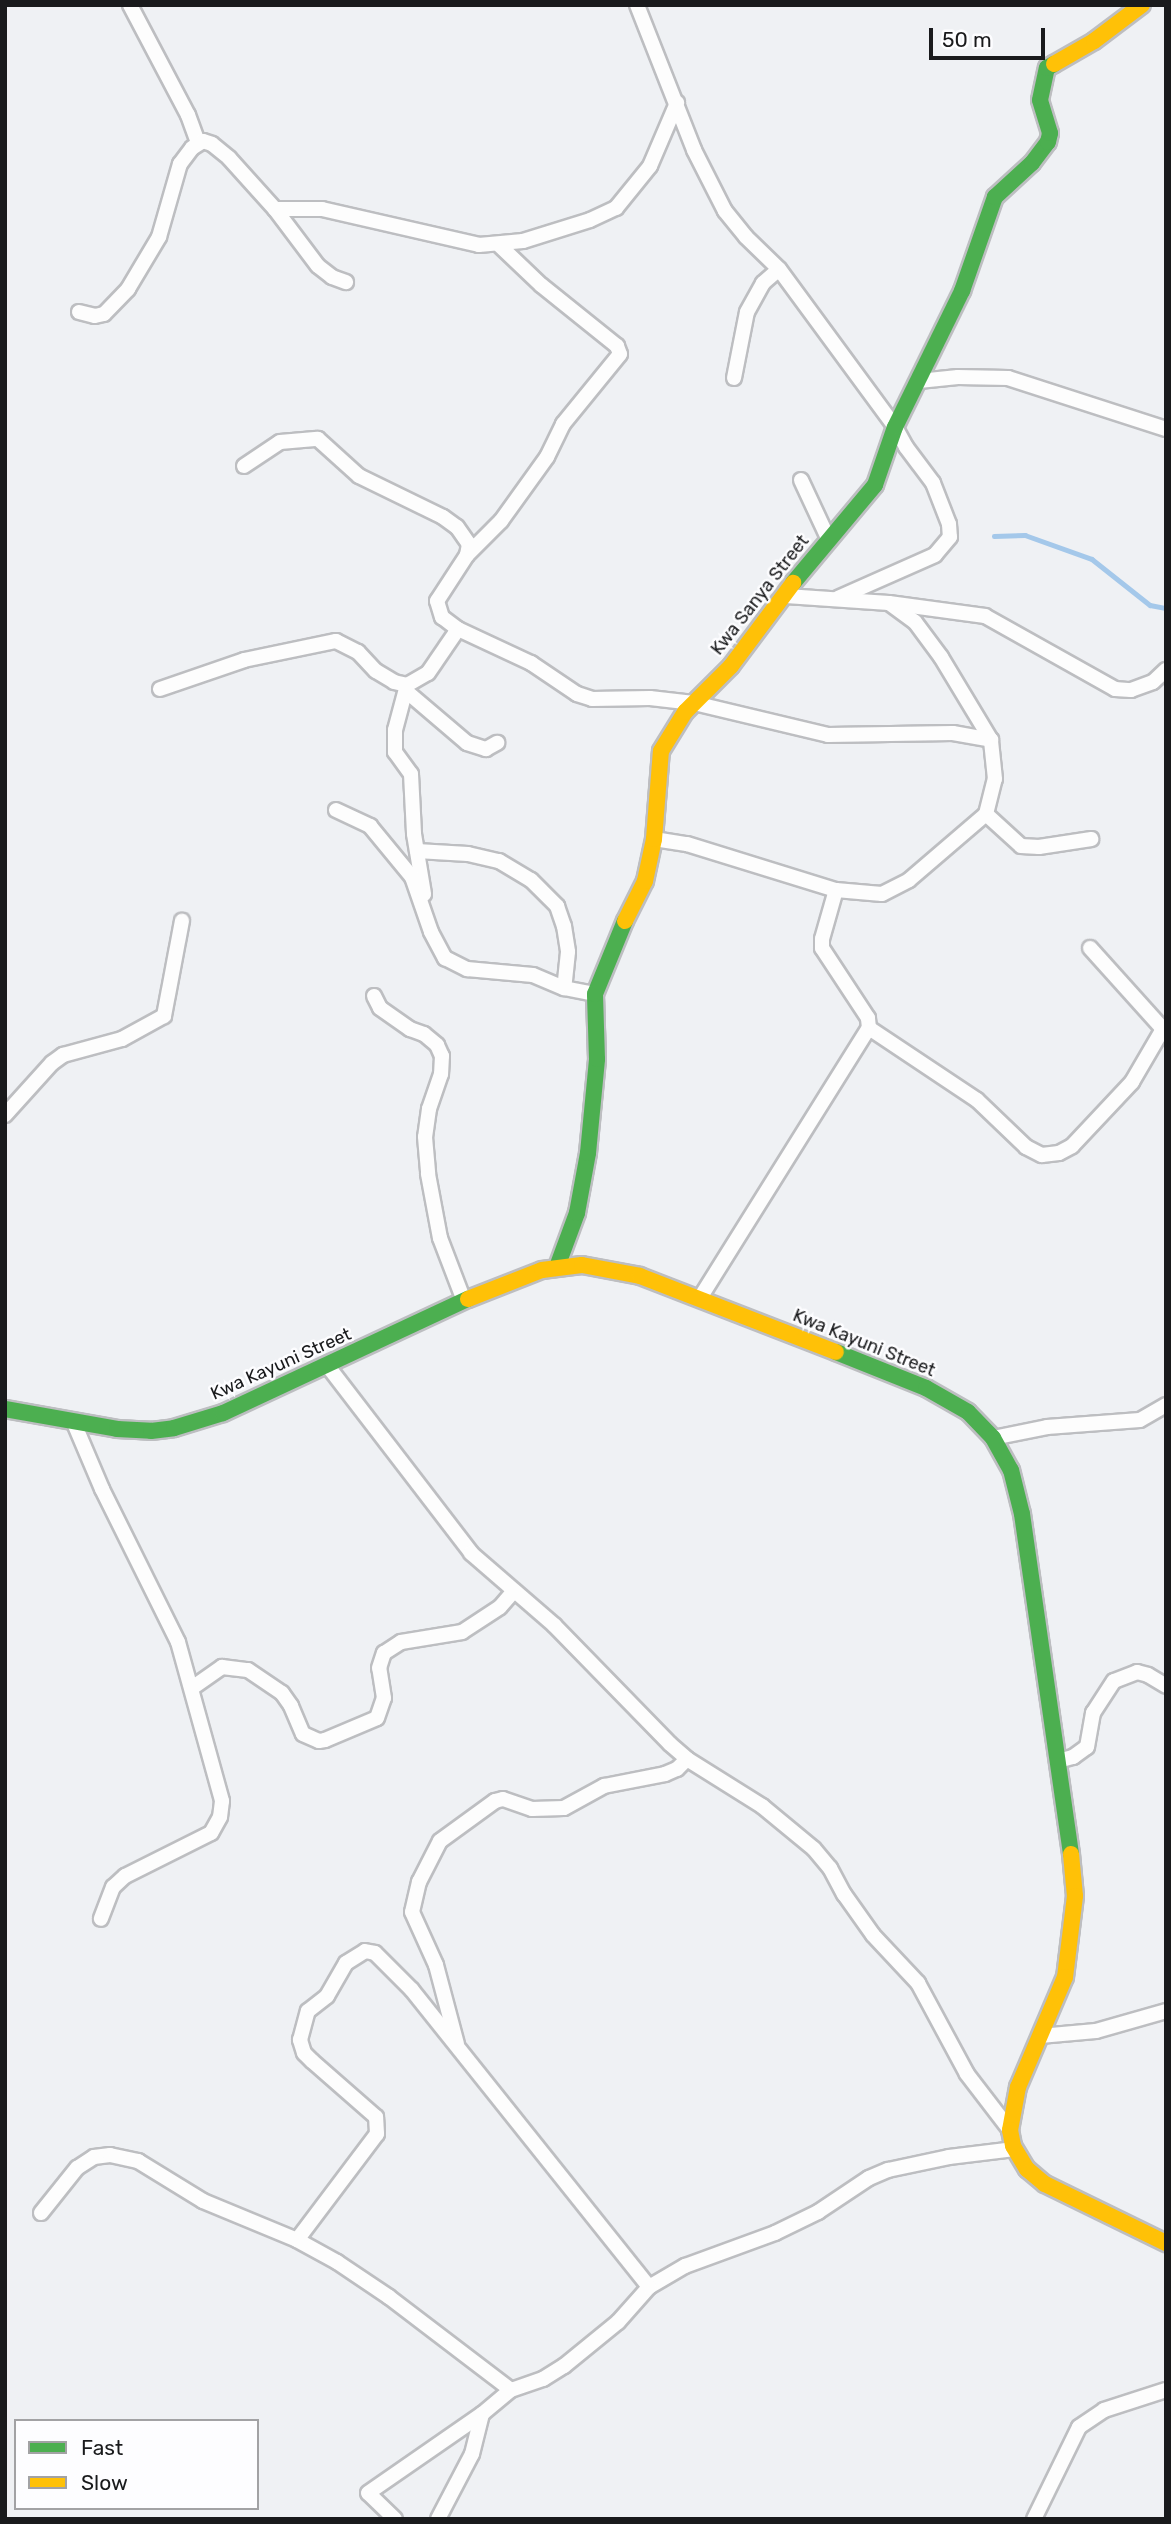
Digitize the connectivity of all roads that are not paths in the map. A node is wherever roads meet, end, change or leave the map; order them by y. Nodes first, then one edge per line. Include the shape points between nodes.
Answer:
1 (130, 5) edge
2 (638, 5) edge
3 (1142, 5) edge
4 (677, 103) junction
5 (198, 142) junction
6 (275, 209) junction
7 (500, 246) junction
8 (779, 269) junction
9 (346, 282) dead end
10 (79, 312) dead end
11 (734, 378) dead end
12 (916, 385) junction
13 (895, 426) junction
14 (1166, 429) edge
15 (244, 466) dead end
16 (801, 480) dead end
17 (828, 538) junction
18 (467, 555) junction
19 (786, 596) junction
20 (838, 598) junction
21 (888, 603) junction
22 (458, 629) junction
23 (1166, 670) edge
24 (406, 688) junction
25 (160, 689) dead end
26 (694, 703) junction
27 (991, 740) junction
28 (497, 743) dead end
29 (336, 810) dead end
30 (986, 814) junction
31 (654, 839) junction
32 (1091, 839) dead end
33 (418, 851) junction
34 (836, 890) junction
35 (423, 905) junction
36 (182, 921) dead end
37 (1090, 948) dead end
38 (564, 988) junction
39 (595, 994) junction
40 (374, 996) dead end
41 (1164, 1026) edge
42 (869, 1028) junction
43 (5, 1115) edge
44 (557, 1267) junction
45 (700, 1298) junction
46 (464, 1301) junction
47 (327, 1365) junction
48 (1166, 1405) edge
49 (5, 1409) edge
50 (74, 1423) junction
51 (993, 1438) junction
52 (514, 1591) junction
53 (1166, 1686) edge
54 (192, 1688) junction
55 (687, 1759) junction
56 (1058, 1761) junction
57 (101, 1919) dead end
58 (1166, 2011) edge
59 (1040, 2036) junction
60 (457, 2046) junction
61 (1010, 2130) junction
62 (1015, 2149) junction
63 (41, 2213) dead end
64 (297, 2240) junction
65 (1166, 2243) edge
66 (649, 2287) junction
67 (512, 2390) junction
68 (1166, 2390) edge
69 (482, 2414) junction
70 (395, 2519) edge
71 (438, 2519) edge
72 (1034, 2519) edge

1 - 5 street
2 - 4 street
3 - 12 street, Kwa Sanya Street via 1047,68 1040,100 1050,133 1048,142 995,197 962,291
4 - 7 street via 650,166 616,208 569,228
4 - 8 street via 704,173 725,211
5 - 6 street via 206,141 221,150
5 - 10 street via 174,178 155,246 128,289 104,314
6 - 7 street via 322,209
6 - 9 street via 318,266
7 - 18 street via 617,346 620,354 563,424 547,457 500,521
8 - 11 street via 763,283 747,312
8 - 13 street
12 - 13 street, Kwa Sanya Street
12 - 14 street via 958,377 1008,378
13 - 17 street, Kwa Sanya Street via 875,485
13 - 20 street via 933,483 950,537 935,555
15 - 18 street via 280,442 318,439 359,477 457,527 469,544
16 - 17 street
17 - 19 street, Kwa Sanya Street
18 - 22 street via 437,601 442,617
19 - 20 street
19 - 26 street, Kwa Sanya Street via 731,666
20 - 21 street
21 - 23 street via 985,616 1115,689 1131,690 1153,682
21 - 27 street via 922,631
22 - 24 street via 428,673
22 - 26 street via 503,648 592,699
24 - 25 street via 336,641 244,660
24 - 28 street via 467,743 486,750
24 - 33 street via 395,730 395,752 411,774
26 - 27 street via 828,735 953,733
26 - 31 street, Kwa Sanya Street via 661,751
27 - 30 street via 995,779
29 - 35 street via 380,835 412,877
30 - 32 street via 1021,846
30 - 34 street via 893,891
31 - 34 street via 687,844
31 - 39 street, Kwa Sanya Street via 645,881
33 - 35 street
33 - 38 street via 499,861 531,880 557,906 564,926 568,952
34 - 42 street via 822,948 868,1018
35 - 38 street via 438,949 454,964 467,970 533,975
36 - 43 street via 164,1016 122,1039 63,1055
37 - 41 street
38 - 39 street
39 - 44 street, Kwa Sanya Street via 597,1059 588,1153 577,1213
40 - 46 street via 380,1008 424,1034 442,1056 425,1137 428,1174 440,1238
41 - 42 street via 1132,1082 1072,1146 1042,1155 1026,1147 977,1100
42 - 45 street
44 - 45 street, Kwa Kayuni Street via 601,1267
44 - 46 street, Kwa Kayuni Street
45 - 51 street, Kwa Kayuni Street via 926,1388 968,1412
46 - 47 street, Kwa Kayuni Street
47 - 50 street, Kwa Kayuni Street via 223,1413 174,1428 140,1431
47 - 52 street via 455,1533
48 - 51 street via 1140,1420 1047,1427
49 - 50 street, Kwa Kayuni Street
50 - 54 street via 178,1642
51 - 56 street, Kwa Kayuni Street via 1011,1470 1022,1514
52 - 54 street via 500,1607 462,1632 401,1642 384,1653 379,1668 384,1698 377,1718 325,1740 303,1734 282,1693 248,1670 222,1667
52 - 55 street
53 - 56 street via 1137,1672 1114,1681 1093,1713 1087,1747
54 - 57 street via 222,1801 216,1828 125,1876 113,1887
55 - 60 street via 665,1774 604,1786 564,1808 532,1809 503,1799 495,1801 440,1841 419,1882 412,1912 438,1972
55 - 61 street via 762,1806 814,1849 867,1927 918,1983 967,2074
56 - 59 street, Kwa Kayuni Street via 1074,1896 1072,1940 1065,1977
58 - 59 street via 1096,2031
59 - 61 street, Kwa Kayuni Street via 1017,2087
60 - 64 street via 375,1953 365,1951 346,1963 327,1996 308,2011 300,2040 304,2053 376,2117 377,2134
60 - 66 street
61 - 62 street, Kwa Kayuni Street
62 - 65 street, Kwa Kayuni Street via 1027,2169 1045,2184
62 - 66 street via 888,2170 818,2212 685,2266
63 - 64 street via 77,2168 94,2157 110,2155 138,2161 203,2202
64 - 67 street via 389,2297
66 - 67 street via 618,2322 564,2366
67 - 69 street
68 - 72 street via 1104,2410 1079,2427
69 - 70 street via 368,2493
69 - 71 street via 467,2466

